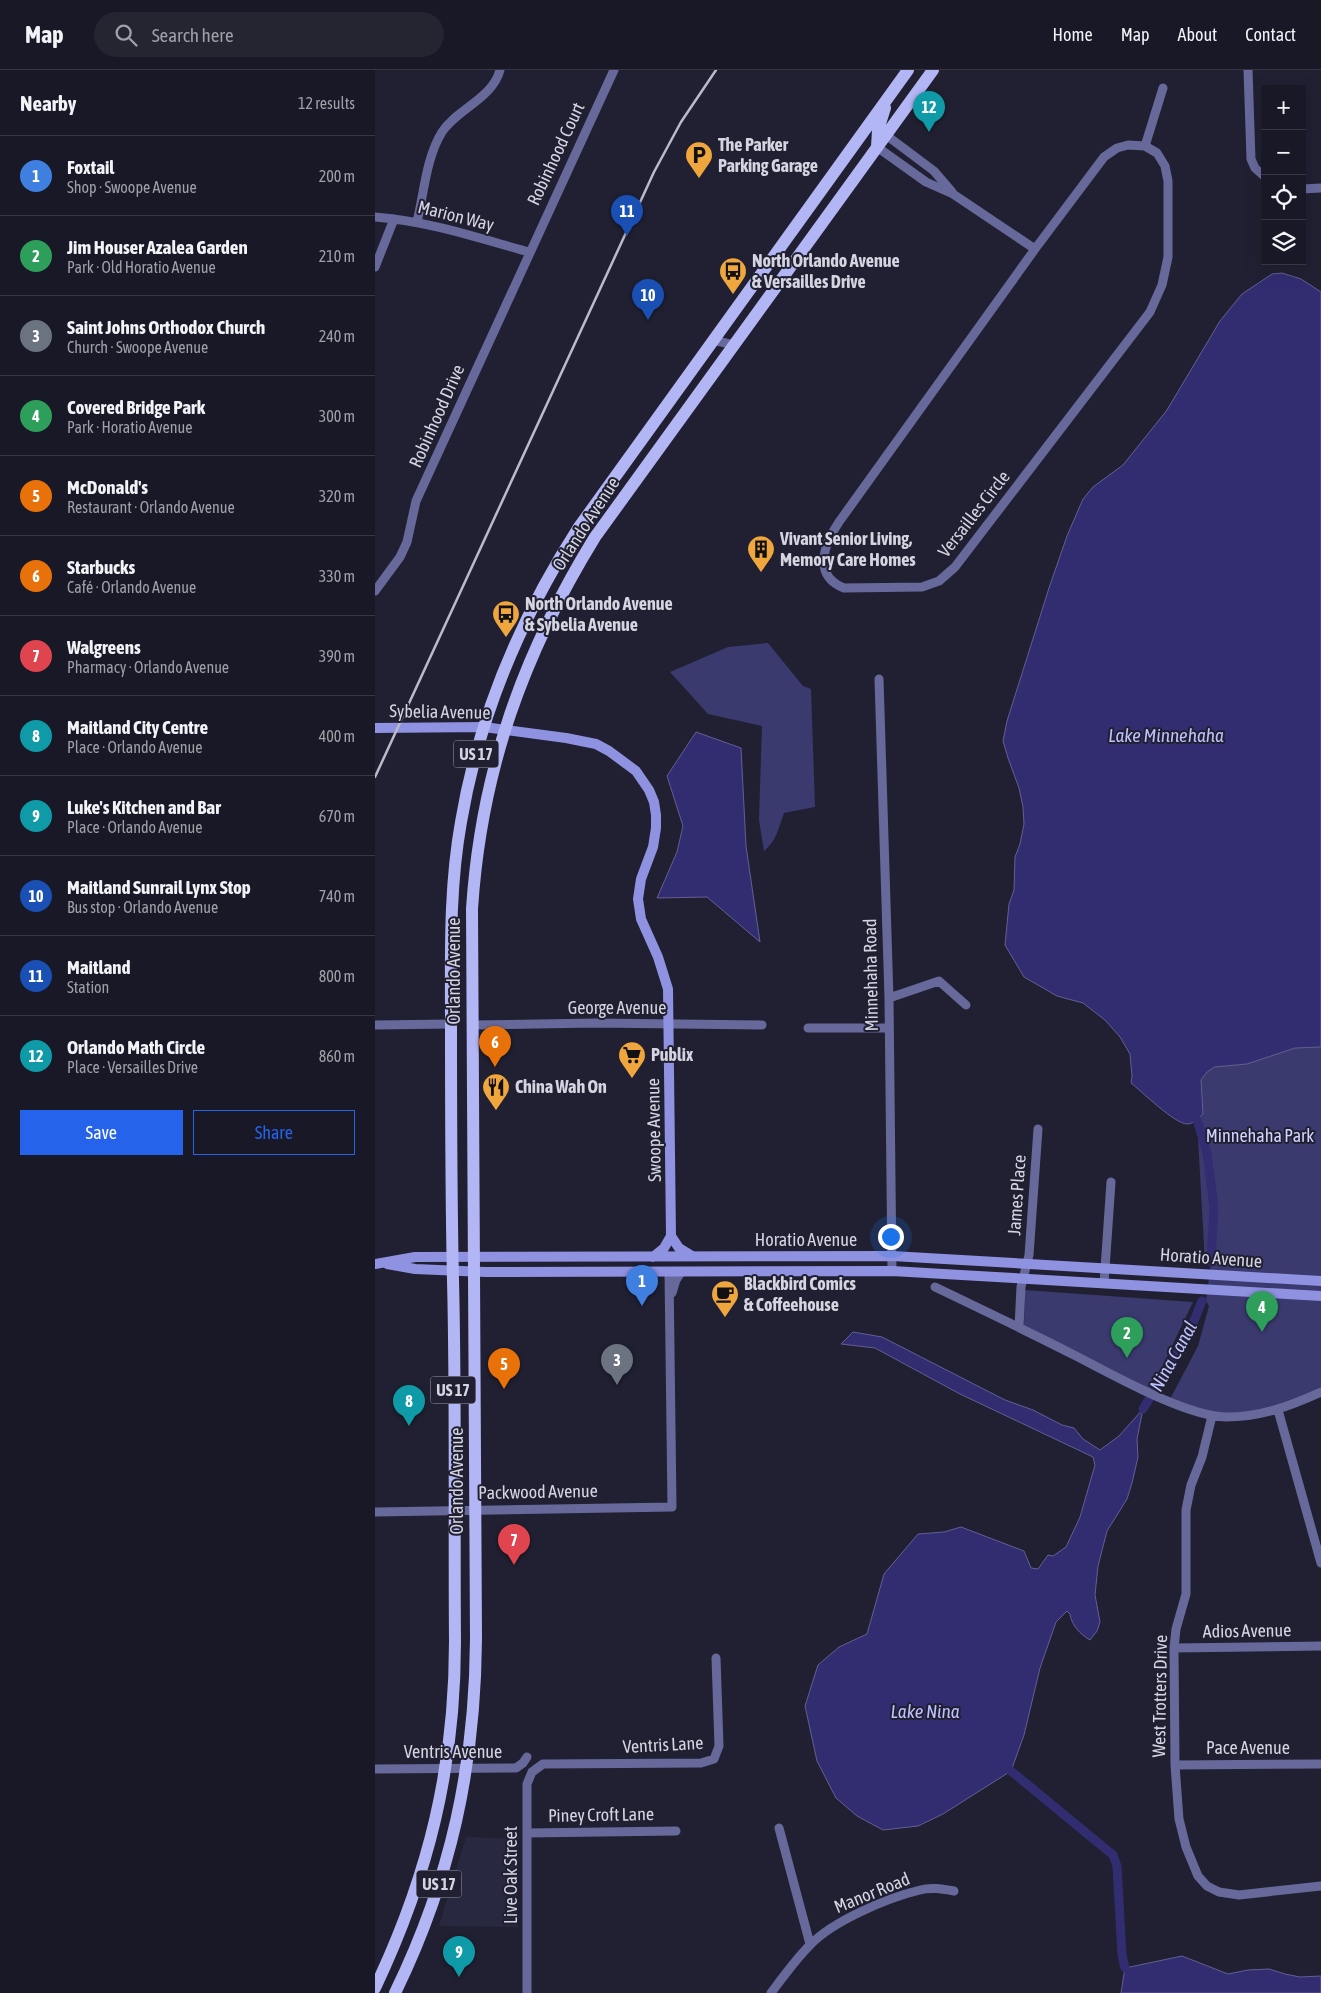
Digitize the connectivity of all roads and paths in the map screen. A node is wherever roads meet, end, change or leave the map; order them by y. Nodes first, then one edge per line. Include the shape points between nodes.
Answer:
1 (500, 70) edge
2 (614, 70) edge
3 (907, 70) edge
4 (933, 70) edge
5 (1248, 70) edge
6 (1163, 88) dead end
7 (887, 100) junction
8 (864, 130) junction
9 (886, 135) junction
10 (1145, 146) junction
11 (877, 147) junction
12 (862, 168) junction
13 (1262, 175) edge
14 (1321, 188) edge
15 (1306, 189) edge
16 (953, 194) junction
17 (375, 217) edge
18 (394, 218) junction
19 (417, 222) junction
20 (1035, 249) junction
21 (529, 252) junction
22 (375, 267) edge
23 (713, 340) junction
24 (734, 345) junction
25 (375, 591) edge
26 (879, 679) dead end
27 (484, 726) junction
28 (375, 728) edge
29 (504, 730) junction
30 (889, 998) junction
31 (965, 1005) dead end
32 (451, 1024) junction
33 (669, 1024) junction
34 (375, 1025) edge
35 (472, 1025) junction
36 (762, 1025) dead end
37 (809, 1028) dead end
38 (888, 1028) junction
39 (1038, 1129) dead end
40 (1111, 1182) dead end
41 (671, 1236) junction
42 (474, 1256) junction
43 (693, 1256) junction
44 (891, 1256) junction
45 (653, 1257) junction
46 (378, 1263) edge
47 (453, 1263) junction
48 (1027, 1263) junction
49 (1105, 1268) junction
50 (474, 1271) junction
51 (892, 1271) junction
52 (669, 1272) junction
53 (681, 1272) junction
54 (1023, 1278) junction
55 (1321, 1281) edge
56 (1104, 1284) junction
57 (935, 1287) dead end
58 (1321, 1296) edge
59 (669, 1303) junction
60 (1019, 1327) junction
61 (1321, 1392) edge
62 (1278, 1410) junction
63 (1213, 1416) junction
64 (474, 1509) junction
65 (454, 1510) junction
66 (375, 1512) edge
67 (1321, 1564) edge
68 (1321, 1646) edge
69 (1174, 1648) junction
70 (716, 1658) dead end
71 (527, 1756) dead end
72 (543, 1764) joint
73 (1321, 1764) edge
74 (1175, 1765) junction
75 (446, 1768) junction
76 (375, 1769) edge
77 (467, 1769) junction
78 (779, 1828) dead end
79 (676, 1830) dead end
80 (527, 1833) junction
81 (1321, 1886) edge
82 (954, 1891) dead end
83 (810, 1944) junction
84 (375, 1988) edge
85 (395, 1993) edge
86 (527, 1993) edge
87 (771, 1993) edge

1 - 19 street via 486,93 443,130 434,149
2 - 21 street, Robinhood Court
3 - 7 main road, Orlando Avenue / US 17
4 - 9 main road, Orlando Avenue / US 17
5 - 13 street via 1251,159
6 - 10 street
7 - 8 main road, Orlando Avenue / US 17
7 - 11 main road via 878,130
8 - 12 main road
8 - 23 main road, Orlando Avenue / US 17
9 - 11 main road, Orlando Avenue / US 17
9 - 16 street via 934,171
10 - 20 street, Versailles Circle via 1128,145 1105,156
10 - 20 street, Versailles Circle via 1157,153 1165,166 1168,181 1168,258 1150,312 955,567 939,581 922,587 844,588 833,584 826,574 824,562 831,533
11 - 12 main road, Orlando Avenue / US 17
11 - 16 street via 925,182
12 - 24 main road, Orlando Avenue / US 17
14 - 15 street
16 - 20 street
17 - 18 street, Marion Way
18 - 19 street, Marion Way
18 - 22 street
19 - 21 street, Marion Way
21 - 25 street, Robinhood Drive via 416,501 407,542
23 - 24 street
23 - 27 main road, Orlando Avenue / US 17 via 558,559 511,650
24 - 29 main road, Orlando Avenue / US 17 via 589,546 530,658
26 - 30 street, Minnehaha Road
27 - 28 main road, Sybelia Avenue
27 - 29 main road, Sybelia Avenue
27 - 32 main road, Orlando Avenue / US 17 via 461,820 453,880
29 - 33 main road, Sybelia Avenue via 593,743 636,771 649,790 654,802 656,828 638,899 641,919 668,989
29 - 35 main road, Orlando Avenue / US 17 via 489,784 474,877
30 - 31 street via 939,981
30 - 38 street, Minnehaha Road
32 - 34 street
32 - 47 main road, Orlando Avenue / US 17
33 - 35 street, George Avenue
33 - 36 street, George Avenue
33 - 41 main road, Swoope Avenue
35 - 42 main road, Orlando Avenue / US 17
37 - 38 street
38 - 44 street, Minnehaha Road
39 - 48 street, James Place
40 - 49 street
41 - 43 main road via 679,1248
41 - 45 main road
42 - 45 main road, Horatio Avenue
42 - 47 main road, Horatio Avenue
42 - 50 main road, Orlando Avenue / US 17
43 - 44 main road, Horatio Avenue
43 - 45 main road, Horatio Avenue
43 - 52 main road via 676,1263
44 - 48 main road, Horatio Avenue
44 - 51 street, Minnehaha Road
46 - 47 main road, Horatio Avenue via 415,1257
47 - 50 main road, Horatio Avenue
47 - 65 main road, Orlando Avenue / US 17
48 - 49 main road, Horatio Avenue
48 - 54 street, James Place
49 - 55 main road, Horatio Avenue
49 - 56 street
50 - 52 main road, Horatio Avenue
50 - 64 main road, Orlando Avenue / US 17
51 - 53 main road, Horatio Avenue
51 - 54 main road, Horatio Avenue
52 - 53 main road, Horatio Avenue
52 - 59 street
53 - 59 street
54 - 56 main road, Horatio Avenue
54 - 60 street, James Place
56 - 58 main road, Horatio Avenue
57 - 60 street
59 - 64 street, Packwood Avenue via 672,1506
60 - 63 street via 1157,1396
61 - 62 street
62 - 63 street via 1246,1416
62 - 67 street
63 - 69 street, West Trotters Drive via 1186,1510 1186,1594
64 - 65 street, Packwood Avenue
64 - 77 main road, Orlando Avenue / US 17 via 476,1671
65 - 66 street, Packwood Avenue
65 - 75 main road, Orlando Avenue / US 17 via 455,1672
68 - 69 street, Adios Avenue
69 - 74 street, West Trotters Drive
70 - 72 street, Ventris Lane via 719,1746 713,1758 701,1763
71 - 77 street, Ventris Avenue via 516,1768
72 - 80 street, Live Oak Street via 532,1772 527,1784
73 - 74 street, Pace Avenue
74 - 81 street, West Trotters Drive via 1177,1803 1186,1847 1198,1876 1207,1886 1230,1895
75 - 76 street, Ventris Avenue
75 - 77 street, Ventris Avenue
75 - 84 main road, Orlando Avenue / US 17 via 424,1865 403,1927
77 - 85 main road, Orlando Avenue / US 17 via 457,1823 443,1871 421,1936
78 - 83 street
79 - 80 street, Piney Croft Lane
80 - 86 street, Live Oak Street
82 - 83 street, Manor Road via 920,1890 879,1904 839,1922
83 - 87 street, Manor Road

